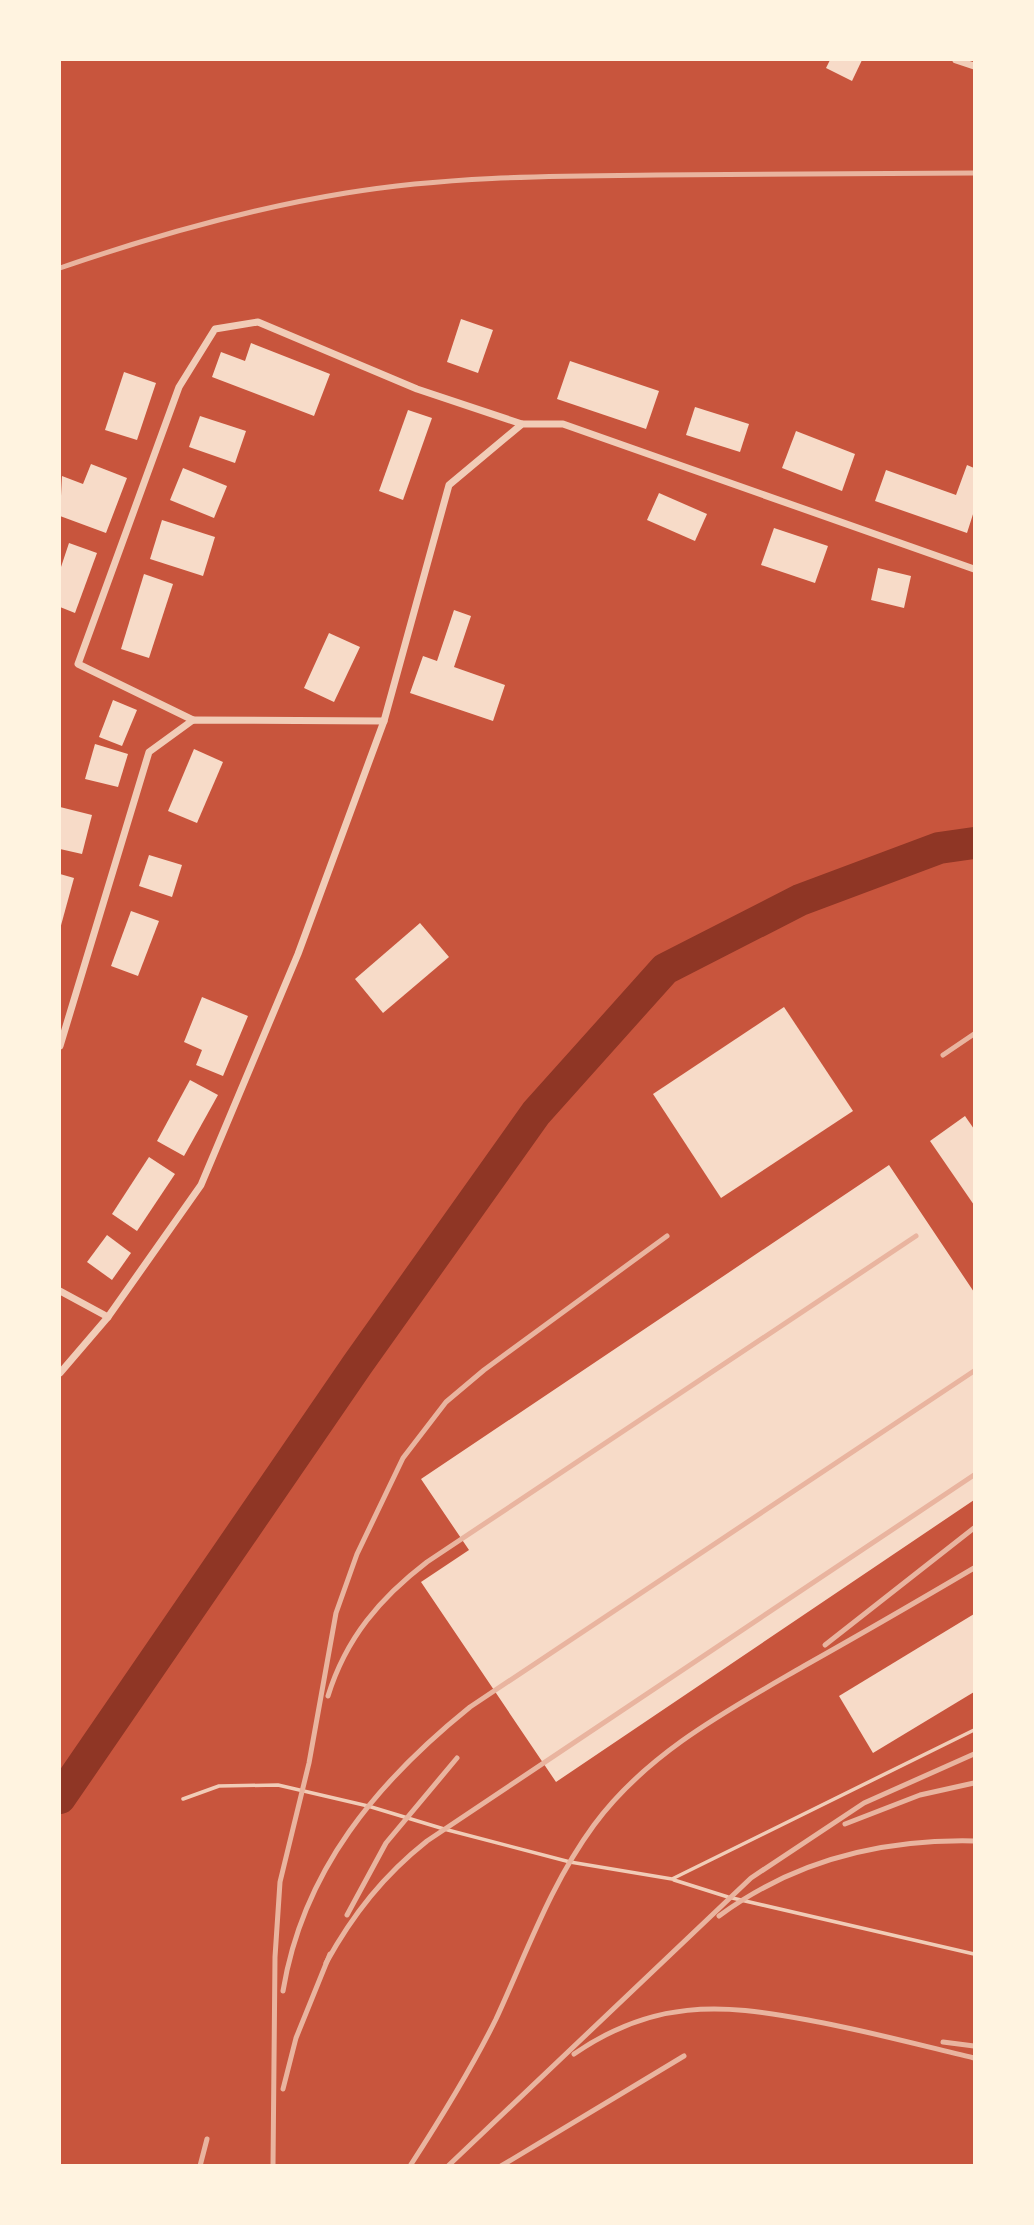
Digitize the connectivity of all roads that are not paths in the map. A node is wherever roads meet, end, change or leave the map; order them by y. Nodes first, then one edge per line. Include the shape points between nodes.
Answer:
1 (956, 60) edge
2 (975, 66) edge
3 (522, 424) junction
4 (975, 569) edge
5 (193, 720) junction
6 (384, 721) junction
7 (60, 1046) edge
8 (60, 1291) edge
9 (108, 1317) junction
10 (60, 1373) edge
11 (975, 1730) edge
12 (183, 1799) dead end
13 (672, 1879) junction
14 (975, 1954) edge

1 - 2 street
3 - 4 street via 563,424
3 - 5 street via 416,389 258,322 215,329 179,387 78,664
3 - 6 street via 449,485
5 - 6 street
5 - 7 street via 149,752
6 - 9 street via 298,954 201,1185
8 - 9 street
9 - 10 street
11 - 13 lane
12 - 13 lane via 219,1786 278,1785 569,1862
13 - 14 lane via 728,1897

